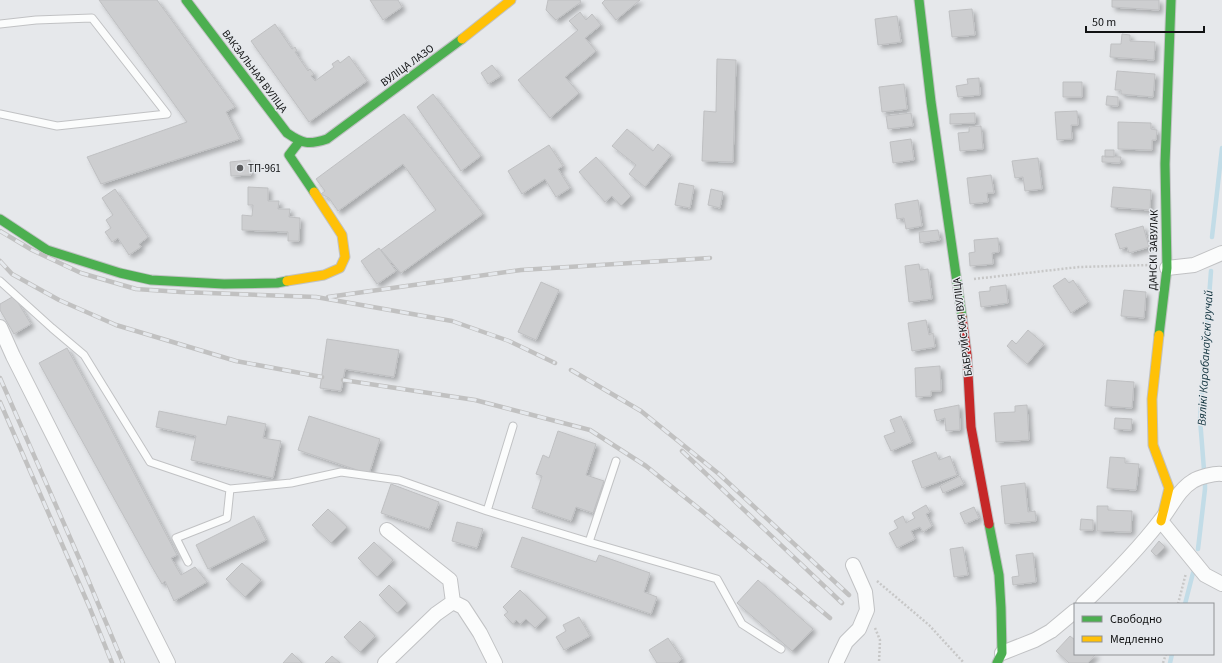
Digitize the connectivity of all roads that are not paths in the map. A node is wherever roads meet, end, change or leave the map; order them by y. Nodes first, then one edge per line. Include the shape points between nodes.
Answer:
1 (186, 0) edge
2 (511, 0) edge
3 (919, 0) edge
4 (1171, 0) edge
5 (0, 24) edge
6 (0, 114) edge
7 (299, 142) junction
8 (0, 219) edge
9 (1222, 253) edge
10 (1167, 266) junction
11 (0, 281) edge
12 (0, 327) edge
13 (513, 426) dead end
14 (616, 461) dead end
15 (1222, 474) edge
16 (230, 490) junction
17 (487, 511) junction
18 (1161, 521) junction
19 (387, 530) dead end
20 (589, 542) junction
21 (188, 562) dead end
22 (855, 570) road end
23 (1222, 584) edge
24 (453, 602) junction
25 (1084, 603) edge
26 (1074, 612) edge
27 (781, 649) dead end
28 (1000, 658) edge
29 (168, 663) edge
30 (386, 663) edge
31 (495, 663) edge
32 (836, 663) edge

1 - 7 street, ВАКЗАЛЬНАЯ ВУЛІЦА via 287,133
2 - 7 street, ВУЛІЦА ЛАЗО via 327,139 313,144
3 - 28 street, БАБРУЙСКАЯ ВУЛІЦА via 967,355 971,427 999,575
4 - 10 street, ДАНСКІ ЗАВУЛАК via 1165,164
5 - 6 lane via 92,18 167,114 57,126
7 - 8 street via 289,155 342,235 345,257 340,268 324,275 277,282 224,284 151,280 120,274 47,250
9 - 10 street via 1194,265
10 - 18 street, ДАНСКІ ЗАВУЛАК via 1152,399 1153,445 1169,488
11 - 16 lane via 84,355 150,462
12 - 29 street
13 - 17 lane
14 - 20 lane
15 - 18 street via 1216,473 1193,481 1179,494
16 - 17 lane via 291,483 341,472 399,480
16 - 21 lane via 226,518 176,538
17 - 20 lane
18 - 23 street via 1205,575
18 - 25 street via 1110,579
19 - 24 street via 450,580
20 - 27 lane via 717,579 742,624
22 - 32 street via 865,592 867,610 859,629 846,642
24 - 30 street via 436,614
24 - 31 street via 463,607
26 - 28 street, БАБРУЙСКАЯ ВУЛІЦА via 1051,631

